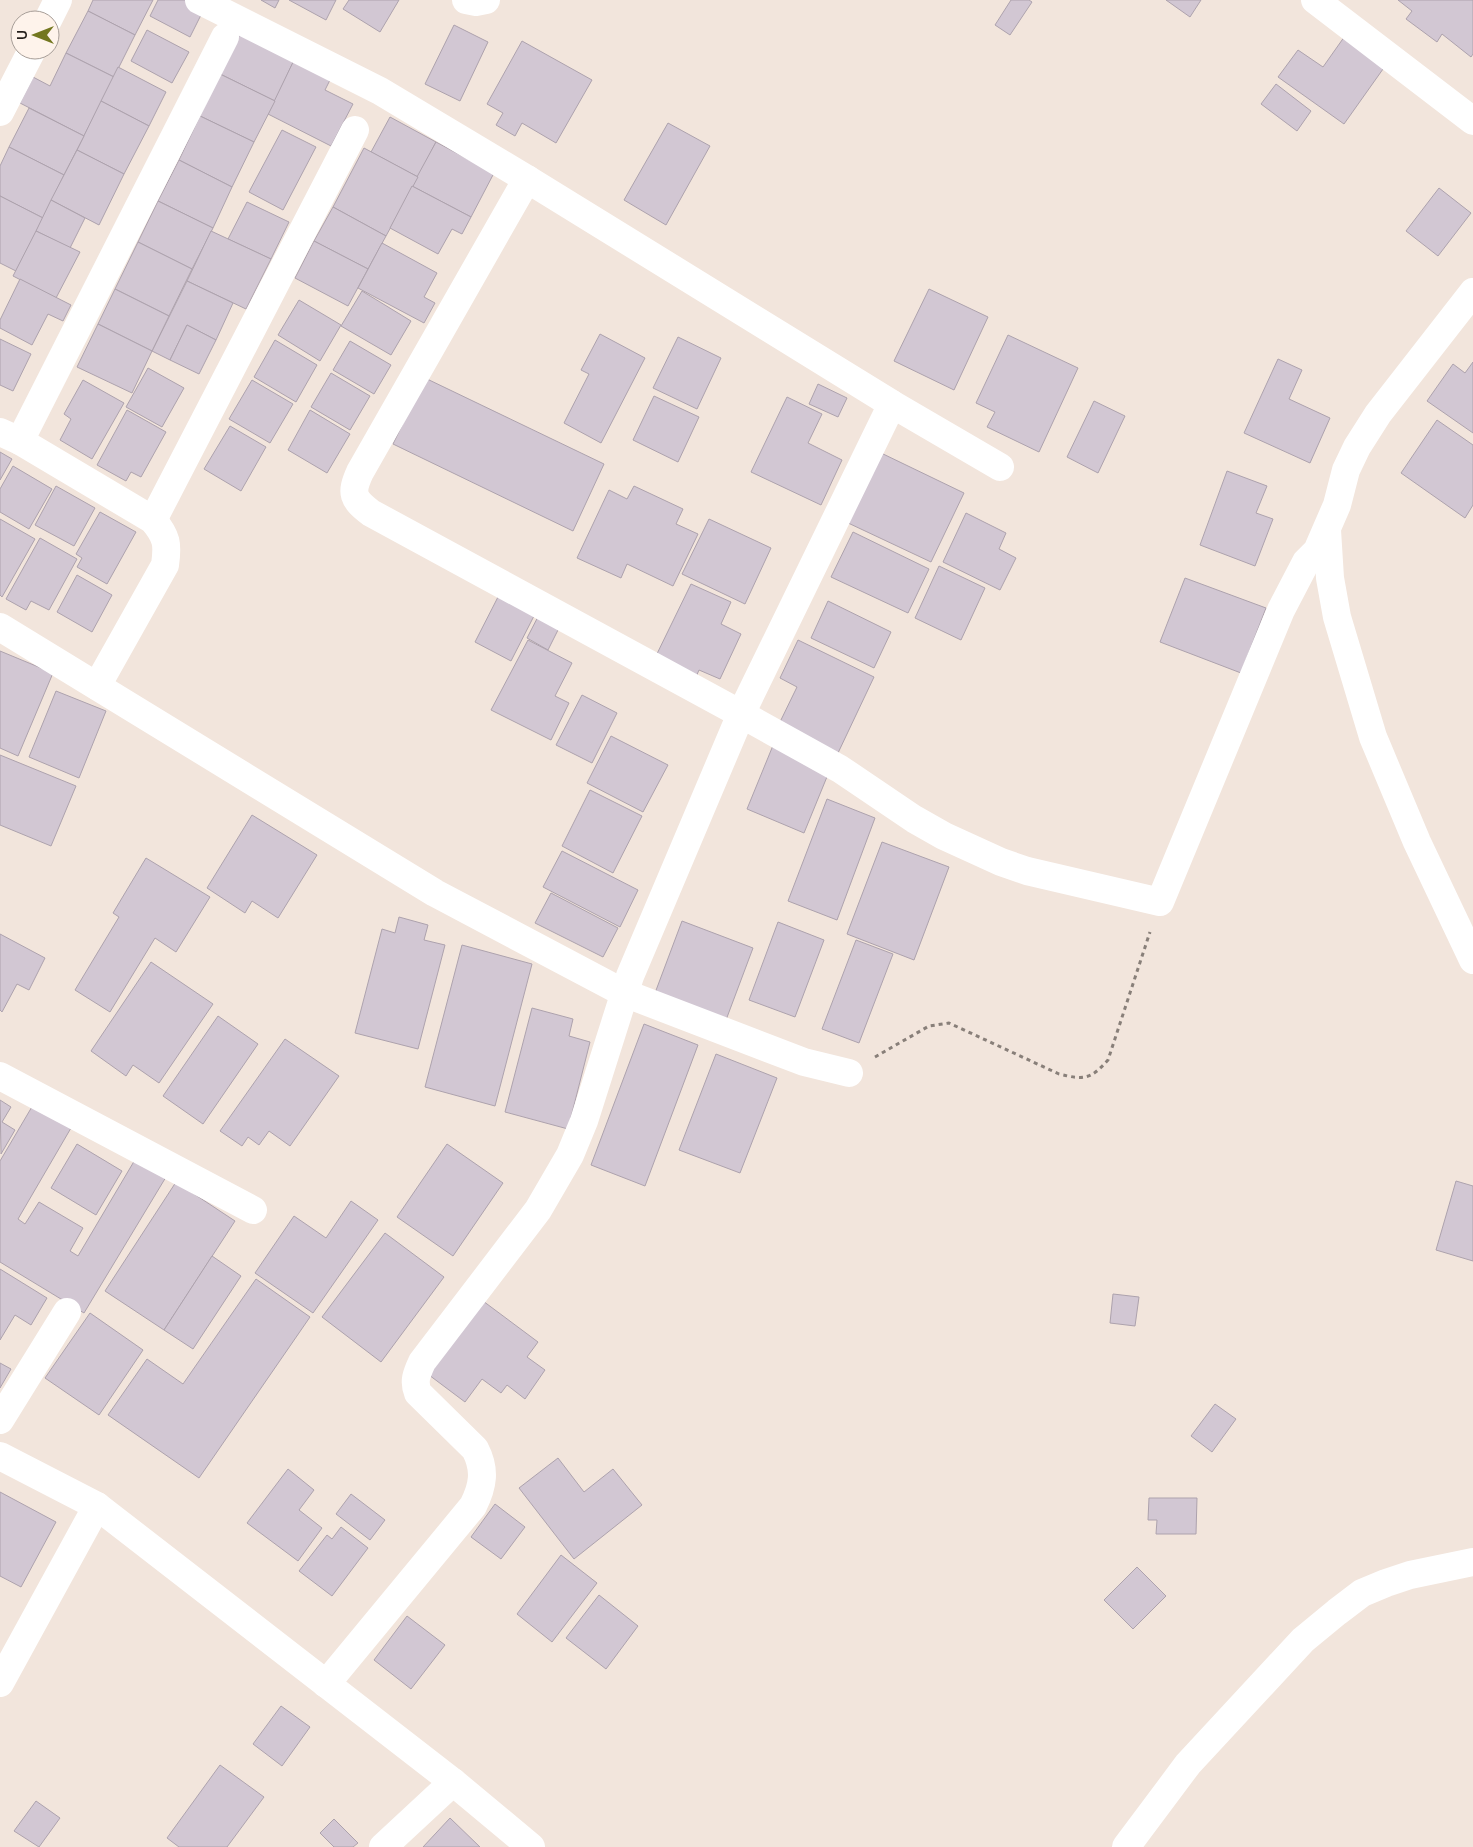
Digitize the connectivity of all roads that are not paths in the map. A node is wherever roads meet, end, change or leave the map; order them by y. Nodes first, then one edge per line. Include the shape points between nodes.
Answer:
1 (199, 0) edge
2 (466, 0) edge
3 (486, 0) edge
4 (1315, 0) edge
5 (226, 37) dead end
6 (27, 60) edge
7 (0, 112) edge
8 (1473, 121) edge
9 (355, 130) dead end
10 (527, 179) junction
11 (1473, 292) edge
12 (892, 404) junction
13 (10, 436) edge
14 (1000, 468) dead end
15 (153, 520) junction
16 (1327, 528) junction
17 (0, 627) edge
18 (97, 686) junction
19 (742, 714) junction
20 (1473, 960) edge
21 (624, 993) junction
22 (849, 1073) road end
23 (0, 1076) edge
24 (253, 1210) dead end
25 (67, 1312) dead end
26 (0, 1420) edge
27 (0, 1456) edge
28 (97, 1506) junction
29 (1473, 1562) edge
30 (0, 1683) edge
31 (326, 1684) junction
32 (453, 1782) junction
33 (383, 1847) edge
34 (531, 1847) edge
35 (1126, 1847) edge

1 - 10 street via 380,91
2 - 3 street
4 - 8 street
5 - 13 street
6 - 7 street
9 - 15 street
10 - 12 street
10 - 19 street via 360,472 353,493 371,513
11 - 16 street via 1378,414 1357,447
12 - 14 street
12 - 19 street
13 - 15 street
15 - 18 street via 163,532 168,547 164,565
16 - 19 street via 1317,551 1306,562 1281,610 1160,902 1027,871 984,855 914,819 840,769
16 - 20 street via 1330,578 1337,617 1373,737 1417,842
17 - 18 street
18 - 21 street via 434,893
19 - 21 street
21 - 22 street via 804,1062
21 - 31 street via 584,1121 570,1155 538,1210 422,1362 415,1378 418,1393 475,1450 480,1459 483,1482 479,1494 473,1506
23 - 24 street
25 - 26 street
27 - 28 street
28 - 30 street
28 - 31 street
29 - 35 street via 1386,1583 1362,1593 1337,1612 1303,1640 1188,1764
31 - 32 street
32 - 33 street
32 - 34 street

